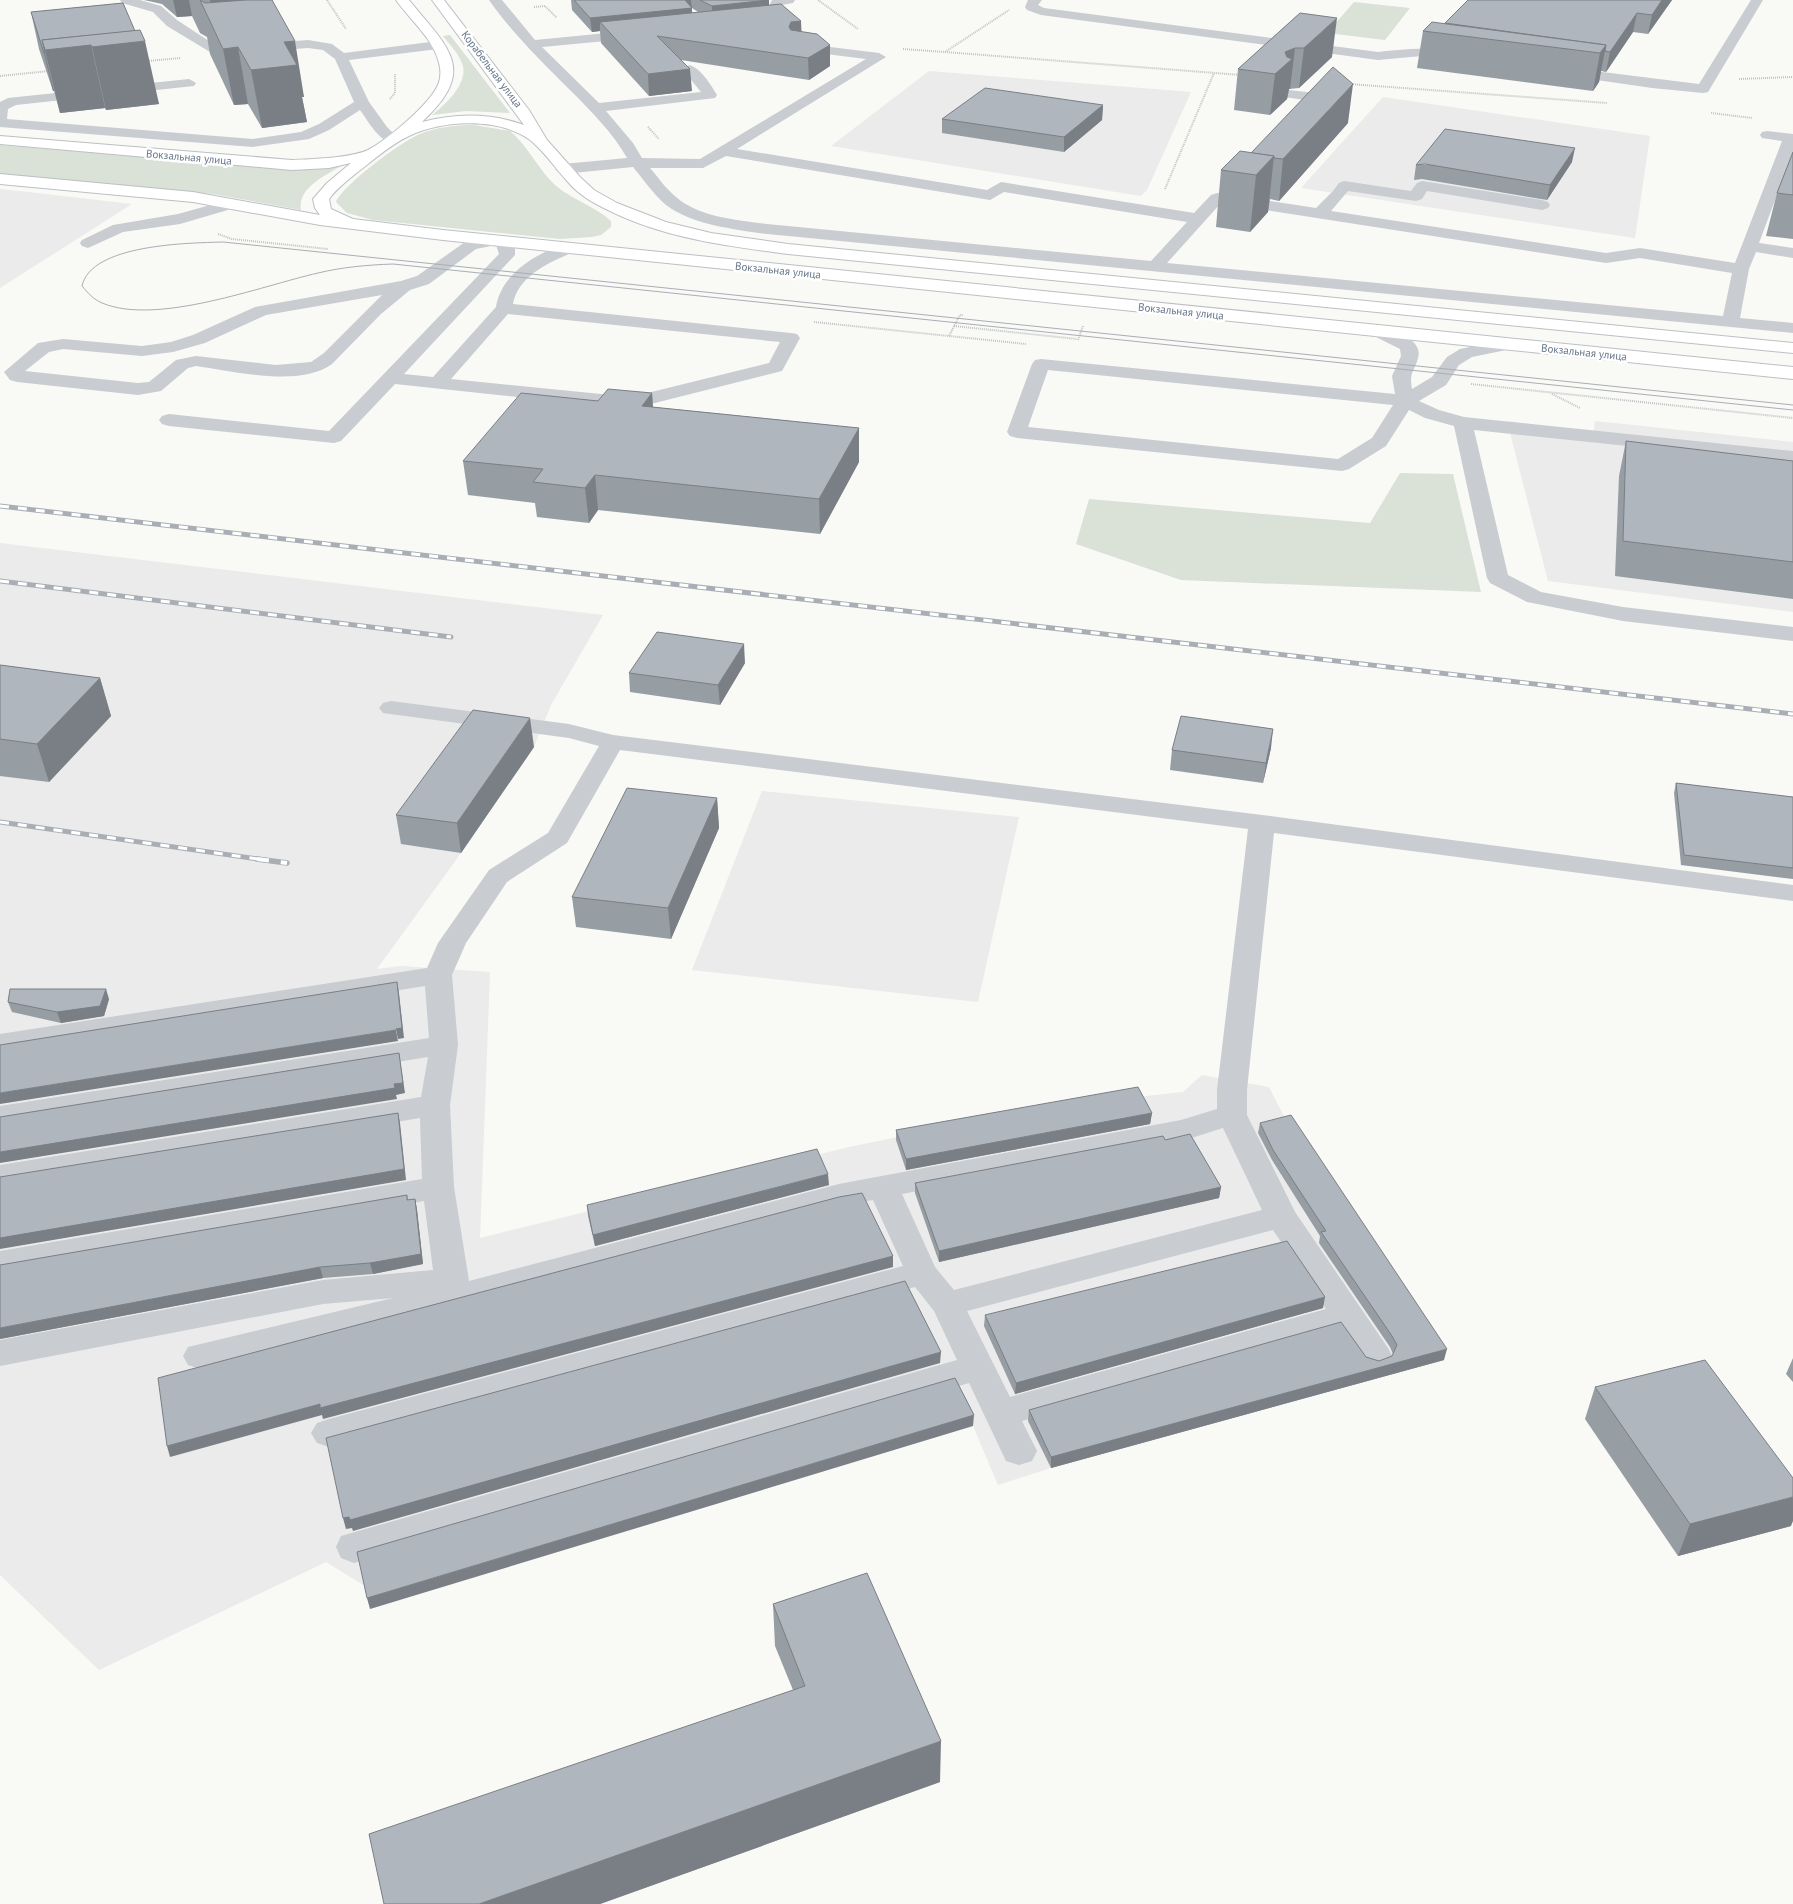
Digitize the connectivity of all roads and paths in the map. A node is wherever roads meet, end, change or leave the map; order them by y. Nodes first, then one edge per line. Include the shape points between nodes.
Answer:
1 (126, 0) edge
2 (402, 0) edge
3 (438, 0) edge
4 (495, 0) edge
5 (790, 0) edge
6 (818, 0) edge
7 (1757, 0) edge
8 (1033, 4) edge
9 (758, 21) edge
10 (858, 29) dead end
11 (649, 32) edge
12 (532, 44) junction
13 (438, 45) junction
14 (798, 47) edge
15 (899, 48) dead end
16 (215, 50) junction
17 (945, 52) junction
18 (341, 56) junction
19 (1470, 58) edge
20 (145, 61) dead end
21 (689, 69) edge
22 (1547, 69) edge
23 (48, 71) edge
24 (1214, 73) junction
25 (1244, 75) dead end
26 (0, 76) edge
27 (1793, 77) edge
28 (1708, 80) junction
29 (188, 83) dead end
30 (1344, 83) edge
31 (1289, 94) edge
32 (362, 103) junction
33 (1613, 104) dead end
34 (596, 108) junction
35 (1711, 112) dead end
36 (1756, 119) dead end
37 (0, 121) edge
38 (1290, 124) edge
39 (1767, 135) dead end
40 (396, 137) junction
41 (0, 140) edge
42 (541, 141) junction
43 (377, 151) junction
44 (724, 151) junction
45 (637, 162) junction
46 (563, 169) junction
47 (0, 179) edge
48 (1230, 185) dead end
49 (1217, 198) junction
50 (232, 204) junction
51 (1542, 205) dead end
52 (617, 209) junction
53 (1155, 212) junction
54 (1318, 215) junction
55 (1199, 219) junction
56 (358, 225) junction
57 (443, 235) junction
58 (232, 239) dead end
59 (498, 240) junction
60 (88, 243) dead end
61 (1750, 246) junction
62 (570, 248) junction
63 (328, 249) dead end
64 (459, 252) junction
65 (1793, 253) edge
66 (1155, 266) junction
67 (1741, 269) junction
68 (404, 286) junction
69 (504, 308) junction
70 (960, 315) dead end
71 (1086, 321) dead end
72 (1730, 322) junction
73 (954, 326) junction
74 (1793, 328) edge
75 (1378, 331) junction
76 (948, 336) dead end
77 (1077, 339) junction
78 (1080, 344) dead end
79 (1510, 344) junction
80 (1793, 348) edge
81 (1793, 373) edge
82 (392, 378) junction
83 (437, 383) junction
84 (1405, 401) junction
85 (169, 420) dead end
86 (1463, 423) junction
87 (1793, 457) edge
88 (1793, 634) edge
89 (391, 708) dead end
90 (613, 742) junction
91 (1262, 824) junction
92 (1793, 893) edge
93 (438, 974) junction
94 (5, 1040) edge
95 (444, 1045) junction
96 (435, 1105) junction
97 (1232, 1115) junction
98 (0, 1116) edge
99 (0, 1176) edge
100 (883, 1187) junction
101 (438, 1188) junction
102 (1282, 1217) junction
103 (0, 1263) edge
104 (922, 1273) junction
105 (456, 1288) junction
106 (947, 1304) junction
107 (1348, 1316) junction
108 (0, 1353) edge
109 (200, 1356) dead end
110 (1376, 1357) dead end
111 (978, 1367) junction
112 (1002, 1413) junction
113 (329, 1434) dead end
114 (1019, 1451) dead end
115 (354, 1547) dead end

1 - 16 street via 157,9
2 - 13 main road
3 - 42 main road, Корабельная улица via 524,113
4 - 12 street
5 - 9 street via 777,2 774,8 786,18
6 - 10 path
7 - 28 street
8 - 17 path via 1009,10
8 - 19 street via 1041,11 1378,56 1422,52
11 - 12 street
12 - 34 street
13 - 18 street
13 - 40 main road via 446,59 446,82 429,106
14 - 44 street via 879,57
15 - 17 path
16 - 18 street via 308,44 323,46
16 - 20 path via 194,56
17 - 24 path
18 - 32 street
21 - 34 street via 710,95
22 - 28 street via 1703,89
23 - 26 path
24 - 25 path
24 - 53 path
27 - 28 path
29 - 37 street via 13,101 1,107
30 - 33 path
31 - 38 street via 1316,98
32 - 37 street via 304,136 253,143
32 - 40 street via 382,130
34 - 45 street via 628,146
35 - 36 path
39 - 61 street via 1791,138
40 - 42 main road, Вокзальная улица via 440,122 478,120 522,129
40 - 43 main road, Вокзальная улица
41 - 43 main road, Вокзальная улица via 292,165 344,161
42 - 46 main road, Вокзальная улица
43 - 56 main road, Вокзальная улица via 334,183 321,200 326,213
44 - 45 street via 703,163
44 - 53 street via 1074,209 1094,202
45 - 46 street
45 - 66 street via 671,201 716,220 768,229
46 - 52 main road, Вокзальная улица via 575,183
47 - 50 main road, Вокзальная улица via 193,197
48 - 49 street
49 - 54 street
49 - 55 street
50 - 56 main road, Вокзальная улица
50 - 60 street via 180,218 118,228
51 - 54 street via 1422,186 1416,196 1344,186
52 - 62 main road, Вокзальная улица via 626,220 620,232 603,242
52 - 80 main road, Вокзальная улица via 683,232 747,244
53 - 55 street
54 - 67 street via 1606,258 1640,253
55 - 66 street
56 - 57 main road, Вокзальная улица
57 - 59 main road, Вокзальная улица
57 - 64 street via 462,244
58 - 63 path
59 - 62 main road, Вокзальная улица
59 - 64 street via 471,245
59 - 82 street via 507,249 507,255
61 - 65 street
61 - 67 street
62 - 69 street via 542,259 524,273 506,296
62 - 75 main road, Вокзальная улица
64 - 68 street via 423,280
66 - 72 street
67 - 72 street
68 - 68 street via 261,311 173,347 142,351 63,344 44,347 13,372 17,376 138,389 154,387 182,364 196,361 304,370 329,357 387,298
69 - 83 street
69 - 83 street via 791,338 776,367 631,403
70 - 73 path
71 - 77 path
72 - 74 street
73 - 76 path
73 - 77 path
75 - 79 main road, Вокзальная улица
75 - 84 street via 1408,346 1410,356 1401,376
77 - 78 path
79 - 81 main road, Вокзальная улица
79 - 84 street via 1466,353 1453,361 1439,381
82 - 83 street
82 - 85 street via 334,437
84 - 84 street via 1041,364 1017,432 1342,465 1379,442
84 - 86 street via 1432,414
86 - 87 street
86 - 88 street via 1498,578 1536,596 1623,614
89 - 90 street via 569,732
90 - 91 street
90 - 93 street via 558,838 498,876 452,943
91 - 92 street
91 - 97 street via 1233,1080
93 - 94 street
93 - 95 street
95 - 96 street
95 - 98 street
96 - 99 street
96 - 101 street
97 - 100 street via 1182,1130
97 - 102 street
100 - 104 street
100 - 105 street
101 - 103 street
101 - 105 street
102 - 106 street
102 - 107 street
104 - 106 street
104 - 113 street
105 - 108 street via 323,1292
105 - 109 street
106 - 111 street
107 - 110 street
107 - 112 street
111 - 112 street
111 - 115 street
112 - 114 street

